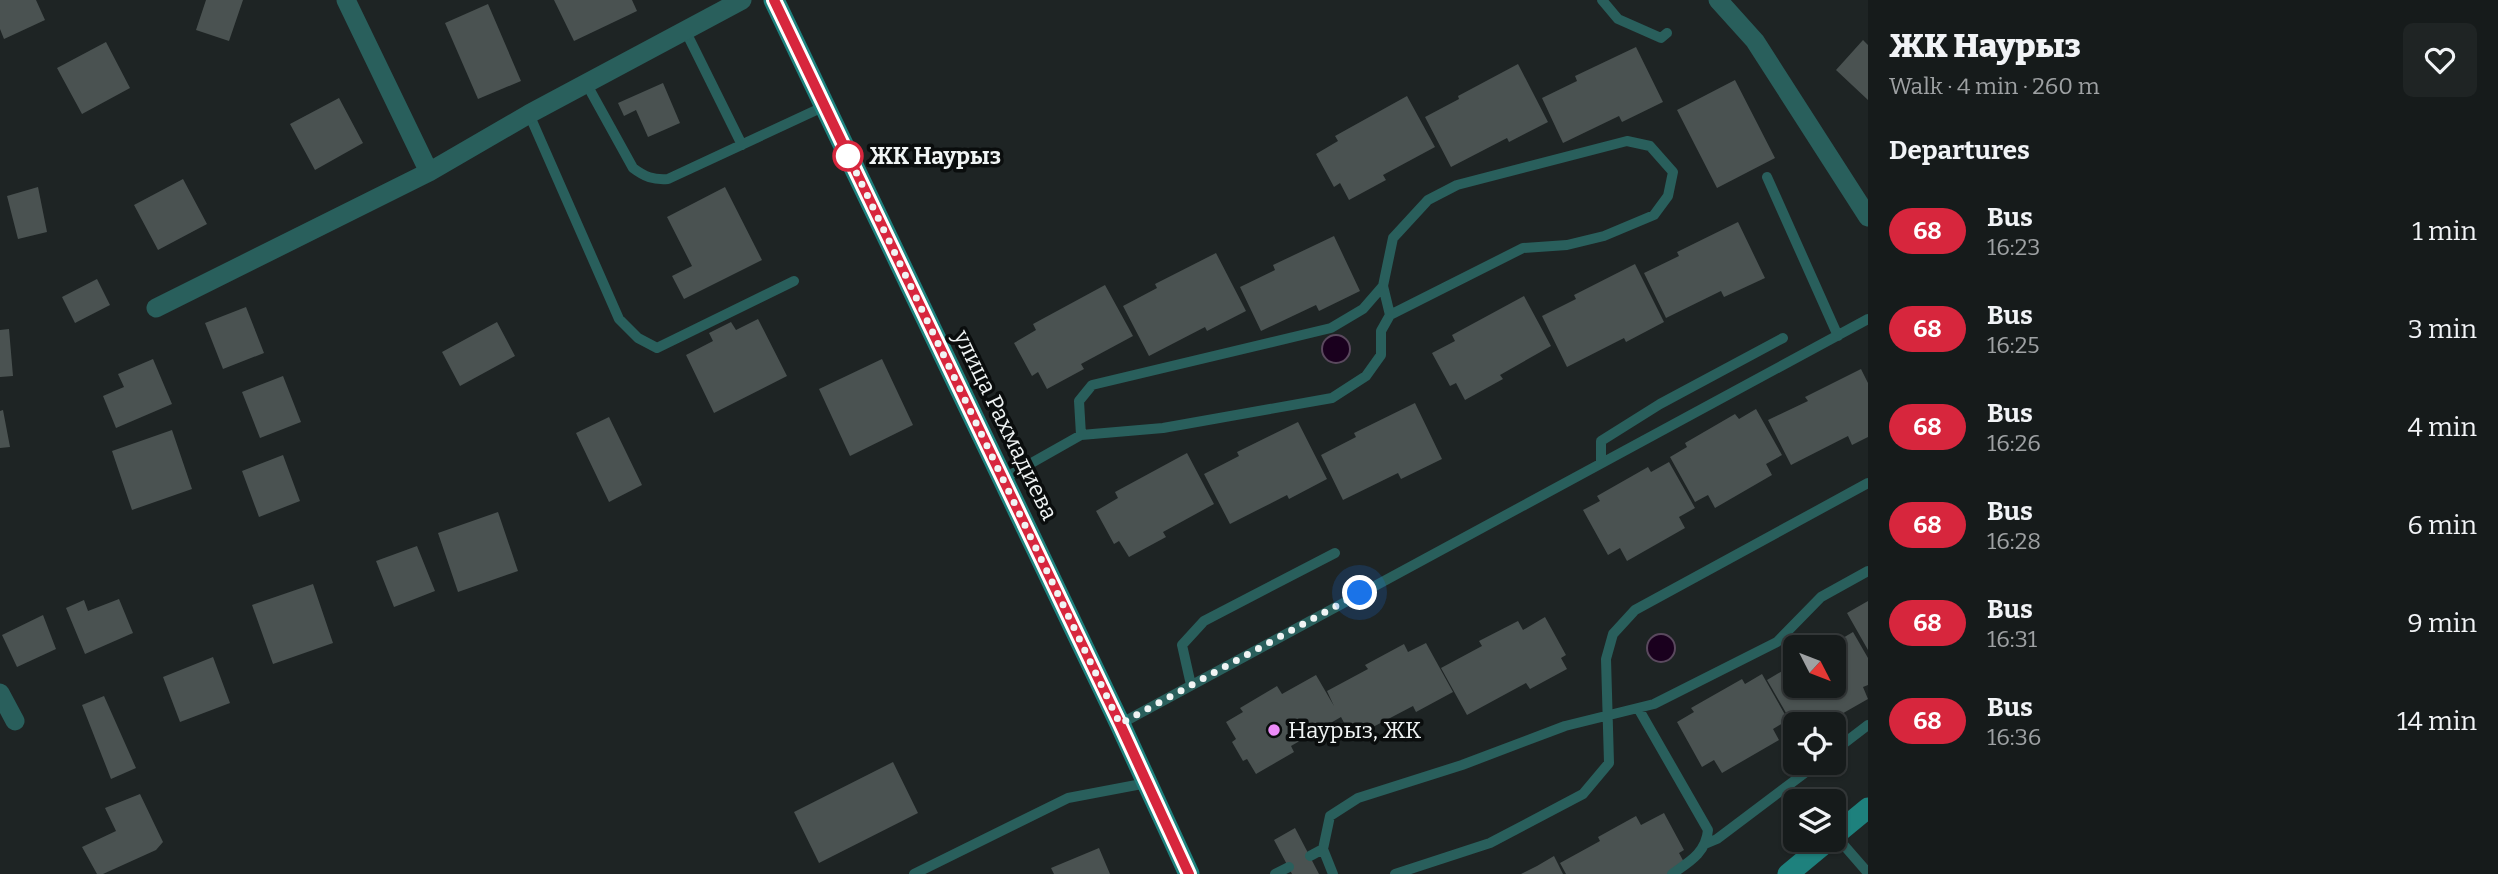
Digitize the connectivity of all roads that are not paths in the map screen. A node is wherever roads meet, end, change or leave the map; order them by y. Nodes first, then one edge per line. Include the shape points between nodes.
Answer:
1 (346, 0) edge
2 (742, 0) edge
3 (774, 0) edge
4 (1602, 0) edge
5 (1718, 0) edge
6 (685, 30) junction
7 (1667, 33) dead end
8 (586, 83) junction
9 (825, 106) junction
10 (529, 114) junction
11 (742, 145) junction
12 (429, 172) junction
13 (1767, 177) dead end
14 (1868, 216) edge
15 (794, 281) dead end
16 (1382, 286) junction
17 (156, 308) dead end
18 (1390, 315) junction
19 (1868, 319) edge
20 (1838, 336) junction
21 (1783, 338) dead end
22 (1082, 435) junction
23 (1601, 463) junction
24 (1003, 479) junction
25 (1868, 483) edge
26 (1335, 553) dead end
27 (1868, 571) edge
28 (1191, 685) junction
29 (0, 693) edge
30 (1638, 708) junction
31 (1608, 715) junction
32 (15, 721) dead end
33 (1120, 724) junction
34 (1868, 726) edge
35 (1846, 742) edge
36 (1802, 775) edge
37 (1147, 783) junction
38 (1868, 808) edge
39 (1846, 826) edge
40 (1705, 844) junction
41 (1323, 849) junction
42 (1846, 849) edge
43 (1815, 852) edge
44 (1310, 856) dead end
45 (1289, 867) dead end
46 (1868, 873) edge
47 (914, 874) edge
48 (1189, 874) edge
49 (1275, 874) edge
50 (1333, 874) edge
51 (1395, 874) edge
52 (1672, 874) edge
53 (1788, 874) edge

1 - 12 street
2 - 6 street
3 - 9 street, улица Рахмадиева
4 - 7 lane via 1618,19 1661,38
5 - 14 street via 1755,41
6 - 8 street
6 - 11 lane
8 - 10 street
8 - 11 lane via 633,168 645,177 668,179
9 - 11 lane
9 - 24 street, улица Рахмадиева
10 - 12 street
10 - 15 lane via 619,319 638,338 657,348
12 - 17 street
13 - 20 lane
16 - 18 lane
16 - 18 lane via 1394,238 1428,200 1457,185 1627,141 1650,146 1673,172 1668,196 1654,215 1604,236 1523,248
16 - 22 lane via 1363,309 1331,328 1093,385 1079,401
18 - 22 lane via 1381,331 1381,355 1366,376 1332,398 1163,428
19 - 20 lane
20 - 23 lane
21 - 23 lane via 1601,441
22 - 24 lane
23 - 28 lane
24 - 33 street, улица Рахмадиева
25 - 31 lane via 1634,610 1613,634 1606,659
26 - 28 lane via 1204,621 1182,645
27 - 30 lane via 1821,597 1777,642
28 - 33 lane
29 - 32 street
30 - 31 lane
30 - 40 lane via 1708,830
31 - 41 lane via 1357,798 1330,816
31 - 51 lane via 1609,763 1583,794 1490,843
33 - 37 street, улица Рахмадиева
34 - 35 lane
36 - 40 lane
37 - 47 lane via 1068,799
37 - 48 street, улица Рахмадиева
38 - 39 street
40 - 52 lane via 1695,859
41 - 44 lane
41 - 50 lane
42 - 46 lane
43 - 53 street
45 - 49 lane

